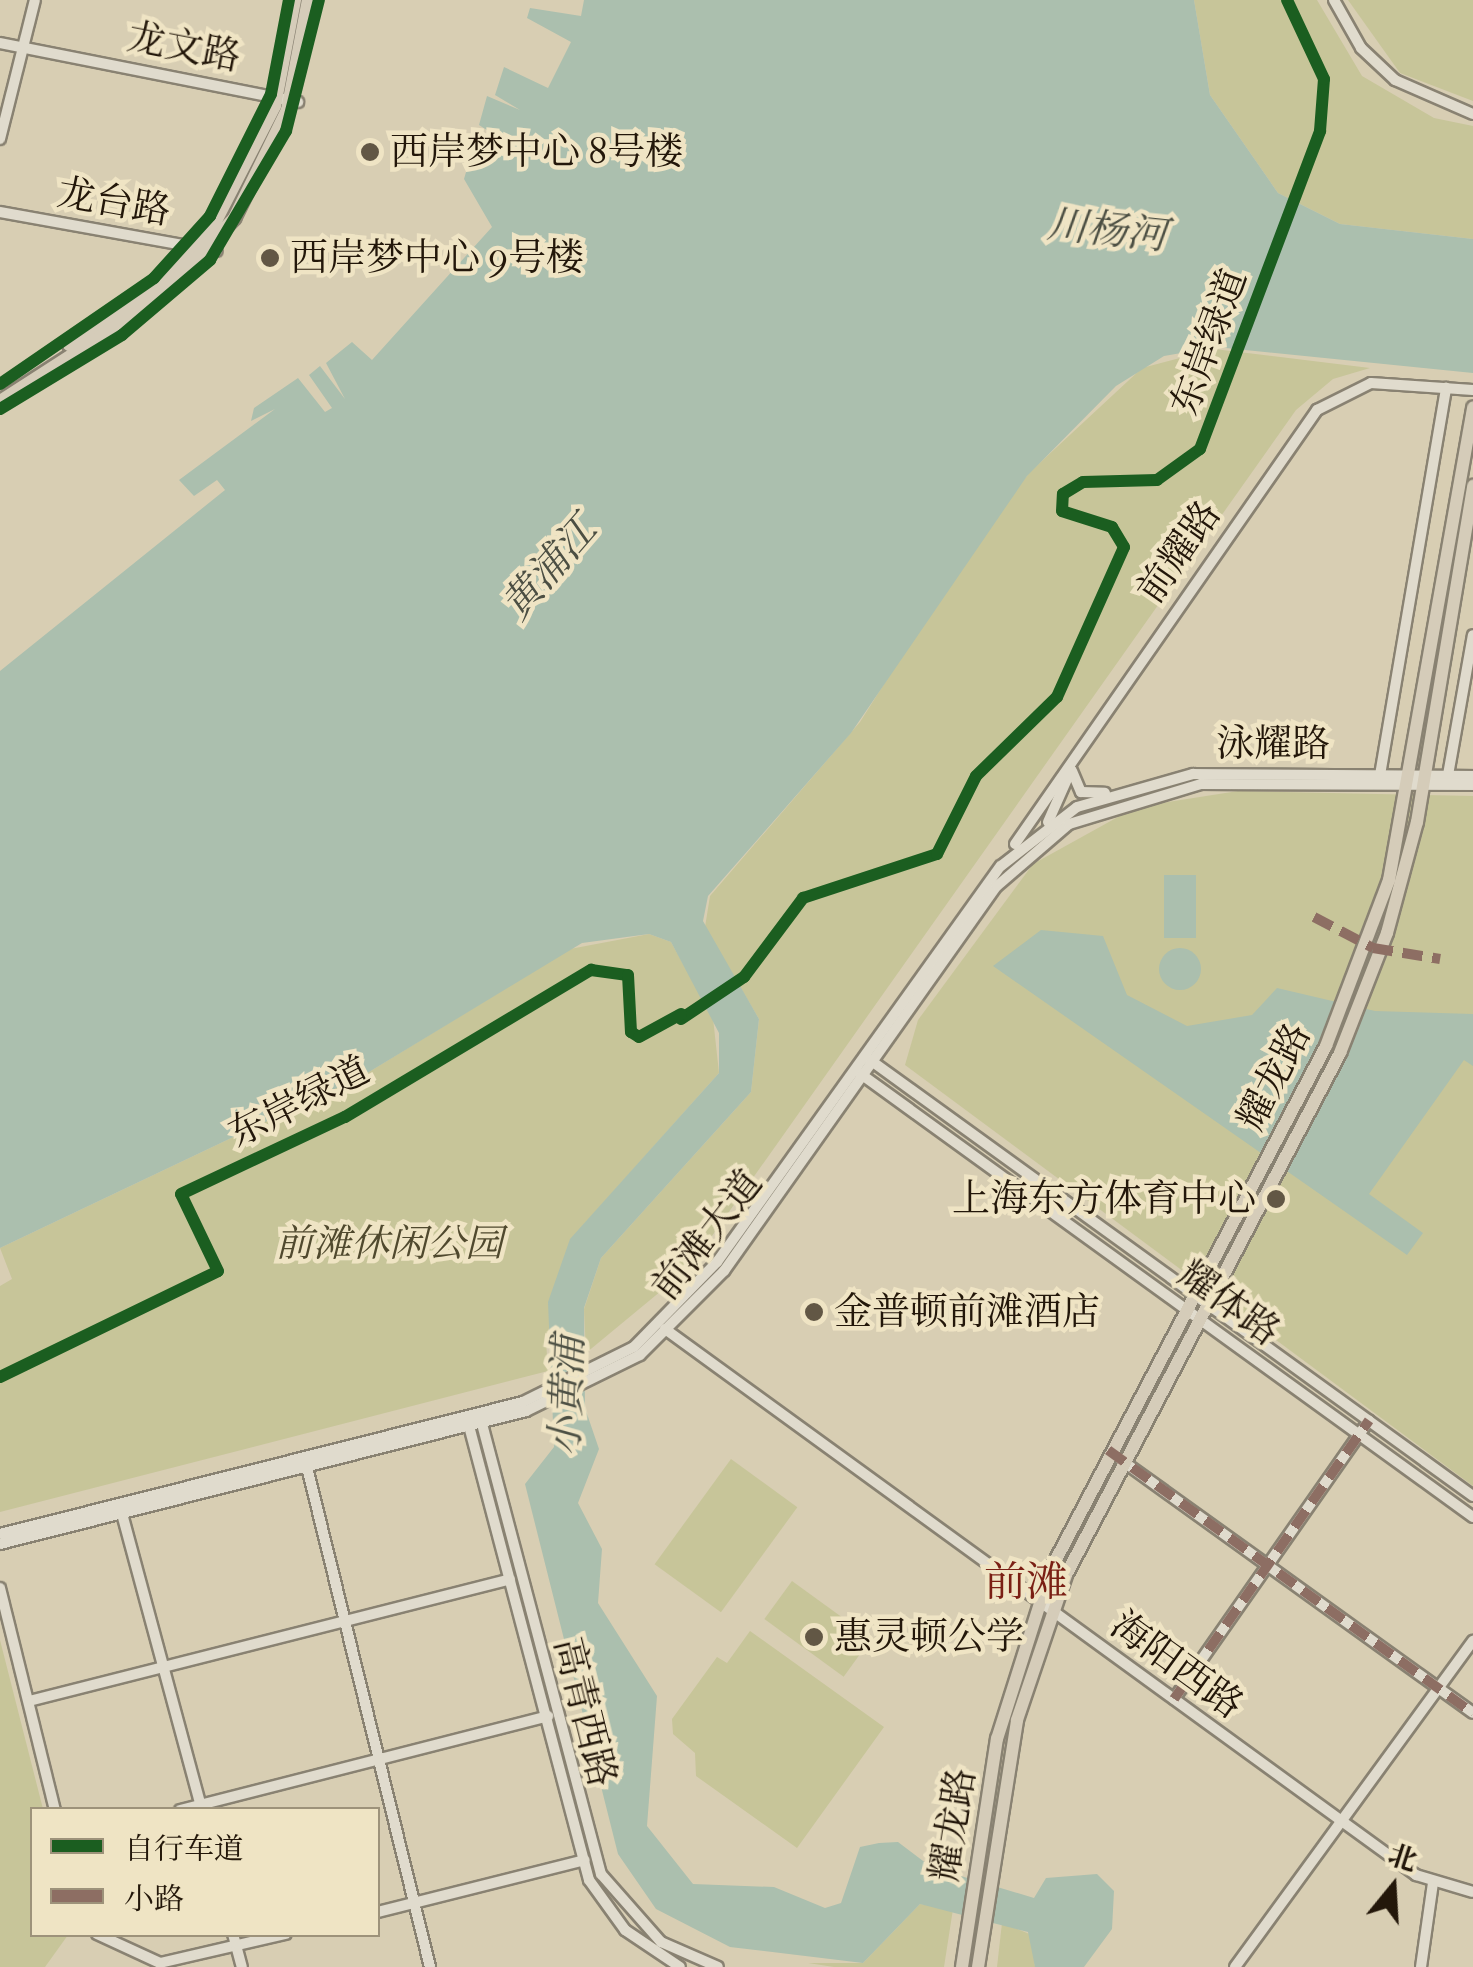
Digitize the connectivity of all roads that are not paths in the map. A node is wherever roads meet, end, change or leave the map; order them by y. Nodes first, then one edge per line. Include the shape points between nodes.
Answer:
1 (35, 0) edge
2 (295, 0) edge
3 (308, 0) edge
4 (1334, 0) edge
5 (0, 42) edge
6 (16, 45) junction
7 (289, 99) junction
8 (1473, 114) edge
9 (0, 139) edge
10 (0, 212) edge
11 (207, 249) junction
12 (1446, 388) junction
13 (1473, 390) edge
14 (0, 391) edge
15 (0, 400) edge
16 (1473, 407) edge
17 (1473, 486) edge
18 (1456, 544) junction
19 (1473, 636) edge
20 (1069, 768) junction
21 (1380, 775) junction
22 (1448, 776) junction
23 (1473, 776) edge
24 (1416, 780) junction
25 (1473, 786) edge
26 (1124, 791) junction
27 (1063, 792) junction
28 (1083, 811) junction
29 (1047, 824) junction
30 (1000, 866) junction
31 (998, 886) junction
32 (866, 1056) junction
33 (856, 1071) junction
34 (1194, 1294) junction
35 (1207, 1303) junction
36 (1186, 1309) junction
37 (1198, 1318) junction
38 (665, 1329) junction
39 (480, 1418) junction
40 (1369, 1420) junction
41 (467, 1421) junction
42 (1359, 1435) junction
43 (1108, 1450) junction
44 (1121, 1460) junction
45 (306, 1462) junction
46 (1473, 1496) edge
47 (121, 1509) junction
48 (1473, 1517) edge
49 (0, 1534) edge
50 (0, 1544) edge
51 (1267, 1566) junction
52 (520, 1576) junction
53 (507, 1580) junction
54 (0, 1588) edge
55 (1039, 1601) junction
56 (1052, 1610) junction
57 (343, 1621) junction
58 (1473, 1640) edge
59 (164, 1666) junction
60 (1438, 1689) junction
61 (1174, 1699) junction
62 (29, 1701) junction
63 (555, 1714) junction
64 (1473, 1714) edge
65 (542, 1718) junction
66 (378, 1760) junction
67 (55, 1807) edge
68 (201, 1807) edge
69 (1342, 1821) junction
70 (594, 1857) junction
71 (581, 1860) junction
72 (1433, 1884) junction
73 (1473, 1892) edge
74 (415, 1901) junction
75 (380, 1911) edge
76 (100, 1937) edge
77 (234, 1937) edge
78 (276, 1937) edge
79 (237, 1948) junction
80 (698, 1963) edge
81 (242, 1967) edge
82 (430, 1967) edge
83 (680, 1967) edge
84 (718, 1967) edge
85 (962, 1967) edge
86 (978, 1967) edge
87 (1235, 1967) edge
88 (1421, 1967) edge

1 - 6 street
2 - 7 main road
3 - 7 main road
4 - 8 street via 1361,48 1395,80
5 - 6 street, 龙文路
6 - 7 street, 龙文路
6 - 9 street
7 - 11 main road
10 - 11 street, 龙台路
11 - 14 main road
11 - 15 main road via 155,301
12 - 13 street, 前耀路
12 - 20 street, 前耀路 via 1359,385 1317,410
12 - 21 street
16 - 18 main road, 耀龙路
17 - 18 main road, 耀龙路
18 - 24 main road, 耀龙路
19 - 22 street
20 - 26 street via 1081,792
20 - 27 street
20 - 30 street, 前耀路
21 - 24 street, 泳耀路
21 - 26 street, 泳耀路 via 1207,774
22 - 23 street, 泳耀路
22 - 24 street, 泳耀路
24 - 25 street, 泳耀路
24 - 28 street, 泳耀路 via 1200,784
24 - 34 main road, 耀龙路 via 1348,993
24 - 35 main road, 耀龙路 via 1403,883 1364,996
26 - 28 street, 泳耀路
27 - 28 street
27 - 29 street
28 - 29 street, 前滩大道
28 - 31 street, 前滩大道
29 - 30 street, 前滩大道
29 - 31 street
30 - 32 street, 前滩大道
31 - 32 street, 前滩大道
32 - 33 street, 前滩大道
32 - 34 street, 耀体路
33 - 36 street, 耀体路
33 - 38 street, 前滩大道
34 - 35 street, 耀体路
34 - 36 main road, 耀龙路
35 - 37 main road, 耀龙路
35 - 40 street, 耀体路
36 - 37 street, 耀体路
36 - 43 main road, 耀龙路
37 - 42 street, 耀体路
37 - 44 main road, 耀龙路
38 - 39 street, 前滩大道 via 588,1381
38 - 55 street, 海阳西路
39 - 41 street, 前滩大道
39 - 52 street, 高青西路
40 - 42 street
40 - 46 street, 耀体路
41 - 45 street, 前滩大道
41 - 53 street, 高青西路
42 - 48 street, 耀体路
42 - 51 street
43 - 44 street
43 - 55 main road, 耀龙路
44 - 51 street
44 - 56 main road, 耀龙路
45 - 47 street, 前滩大道
45 - 57 street
47 - 49 street, 前滩大道
47 - 50 street, 前滩大道
47 - 59 street
51 - 60 street
51 - 61 street
52 - 53 street
52 - 63 street, 高青西路
53 - 57 street
53 - 65 street, 高青西路
54 - 62 street
55 - 56 street, 海阳西路
55 - 85 main road, 耀龙路 via 997,1739
56 - 61 street, 海阳西路
56 - 86 main road, 耀龙路 via 1017,1720
57 - 59 street
57 - 66 street
58 - 60 street
59 - 62 street
59 - 68 street
60 - 64 street
60 - 69 street
61 - 69 street, 海阳西路
62 - 67 street
63 - 65 street
63 - 70 street, 高青西路
65 - 66 street
65 - 71 street, 高青西路
66 - 68 street
66 - 74 street
69 - 72 street, 海阳西路
69 - 87 street
70 - 71 street
70 - 80 street, 高青西路 via 635,1920
71 - 74 street
71 - 83 street, 高青西路 via 626,1930
72 - 73 street, 海阳西路
72 - 88 street
74 - 75 street
74 - 82 street
76 - 79 street via 114,1949 160,1964
77 - 79 street
78 - 79 street
79 - 81 street
80 - 84 street, 高青西路

